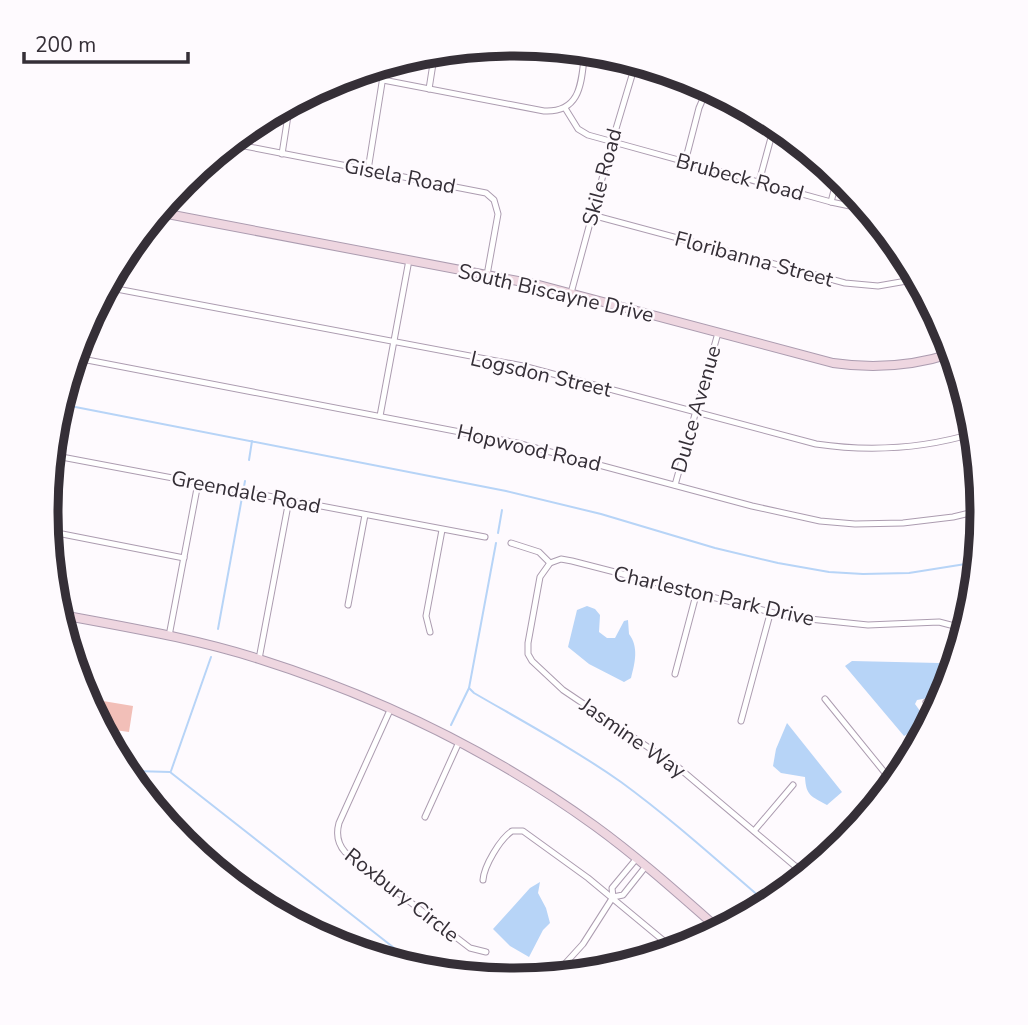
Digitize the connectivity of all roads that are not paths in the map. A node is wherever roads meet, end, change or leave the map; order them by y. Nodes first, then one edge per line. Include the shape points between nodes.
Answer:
1 (583, 62) edge
2 (433, 64) edge
3 (633, 72) edge
4 (384, 75) edge
5 (383, 80) junction
6 (429, 89) junction
7 (705, 98) edge
8 (565, 108) junction
9 (288, 116) edge
10 (772, 136) edge
11 (612, 142) junction
12 (242, 146) edge
13 (282, 154) junction
14 (685, 162) junction
15 (368, 170) junction
16 (759, 182) junction
17 (835, 188) edge
18 (831, 202) junction
19 (852, 206) edge
20 (169, 214) edge
21 (592, 215) junction
22 (409, 260) junction
23 (487, 275) junction
24 (907, 281) edge
25 (116, 289) edge
26 (571, 293) junction
27 (718, 333) junction
28 (393, 342) junction
29 (942, 356) edge
30 (84, 359) edge
31 (695, 412) junction
32 (380, 416) junction
33 (964, 435) edge
34 (61, 457) edge
35 (198, 483) junction
36 (675, 485) junction
37 (289, 500) junction
38 (970, 513) edge
39 (365, 515) junction
40 (442, 530) junction
41 (58, 533) edge
42 (485, 537) dead end
43 (511, 543) dead end
44 (184, 558) junction
45 (550, 564) junction
46 (696, 595) junction
47 (348, 605) dead end
48 (770, 614) junction
49 (70, 617) edge
50 (956, 626) edge
51 (430, 632) dead end
52 (169, 636) junction
53 (258, 659) junction
54 (675, 674) dead end
55 (825, 699) dead end
56 (926, 702) dead end
57 (928, 705) edge
58 (391, 708) junction
59 (741, 721) dead end
60 (459, 741) junction
61 (887, 776) edge
62 (793, 785) dead end
63 (425, 817) dead end
64 (754, 831) junction
65 (637, 858) junction
66 (646, 866) junction
67 (801, 867) edge
68 (483, 880) dead end
69 (613, 897) junction
70 (714, 923) edge
71 (666, 943) edge
72 (486, 952) dead end
73 (563, 966) edge

1 - 8 street via 577,93
2 - 6 street
3 - 11 street, Skile Road
4 - 5 street
5 - 6 street
5 - 15 street
6 - 8 street via 544,111
7 - 14 street
8 - 11 street, Brubeck Road via 582,132
9 - 13 street
10 - 16 street
11 - 14 street, Brubeck Road
11 - 21 street, Skile Road
12 - 13 street, Gisela Road
13 - 15 street, Gisela Road
14 - 16 street, Brubeck Road
15 - 23 street, Gisela Road via 490,196 498,214
16 - 18 street, Brubeck Road
17 - 18 street
18 - 19 street, Brubeck Road
20 - 22 street, South Biscayne Drive
21 - 24 street, Floribanna Street via 845,283 878,286
21 - 26 street, Skile Road
22 - 23 street, South Biscayne Drive
22 - 28 street
23 - 26 street, South Biscayne Drive
25 - 28 street, Logsdon Street
26 - 27 street, South Biscayne Drive
27 - 29 street, South Biscayne Drive via 854,365 910,364
27 - 31 street, Dulce Avenue
28 - 31 street, Logsdon Street via 523,366
28 - 32 street
30 - 32 street, Hopwood Road
31 - 33 street, Logsdon Street via 795,440 863,449 918,446
31 - 36 street, Dulce Avenue
32 - 36 street, Hopwood Road via 517,443
34 - 35 street, Greendale Road
35 - 37 street, Greendale Road
35 - 44 street
36 - 38 street, Hopwood Road via 787,515 838,523 903,523
37 - 39 street, Greendale Road
37 - 53 street
39 - 40 street, Greendale Road
39 - 47 street
40 - 42 street
40 - 51 street via 426,617
41 - 44 street
43 - 45 street via 539,552
44 - 52 street
45 - 46 street, Charleston Park Drive via 572,561
45 - 64 street, Jasmine Way via 540,577 527,647 532,661 563,690 679,768
46 - 48 street, Charleston Park Drive
46 - 54 street
48 - 50 street, Charleston Park Drive via 852,624 939,622
48 - 59 street
49 - 52 street
52 - 53 street
53 - 58 street
55 - 61 street
56 - 57 street
58 - 60 street
58 - 72 street, Roxbury Circle via 338,827 339,843 470,948
60 - 63 street
60 - 65 street via 546,792
62 - 64 street
64 - 67 street, Jasmine Way
65 - 66 street
65 - 69 street via 612,888
66 - 69 street via 623,895
66 - 70 street
68 - 69 street via 503,839 519,830
69 - 71 street
69 - 73 street

